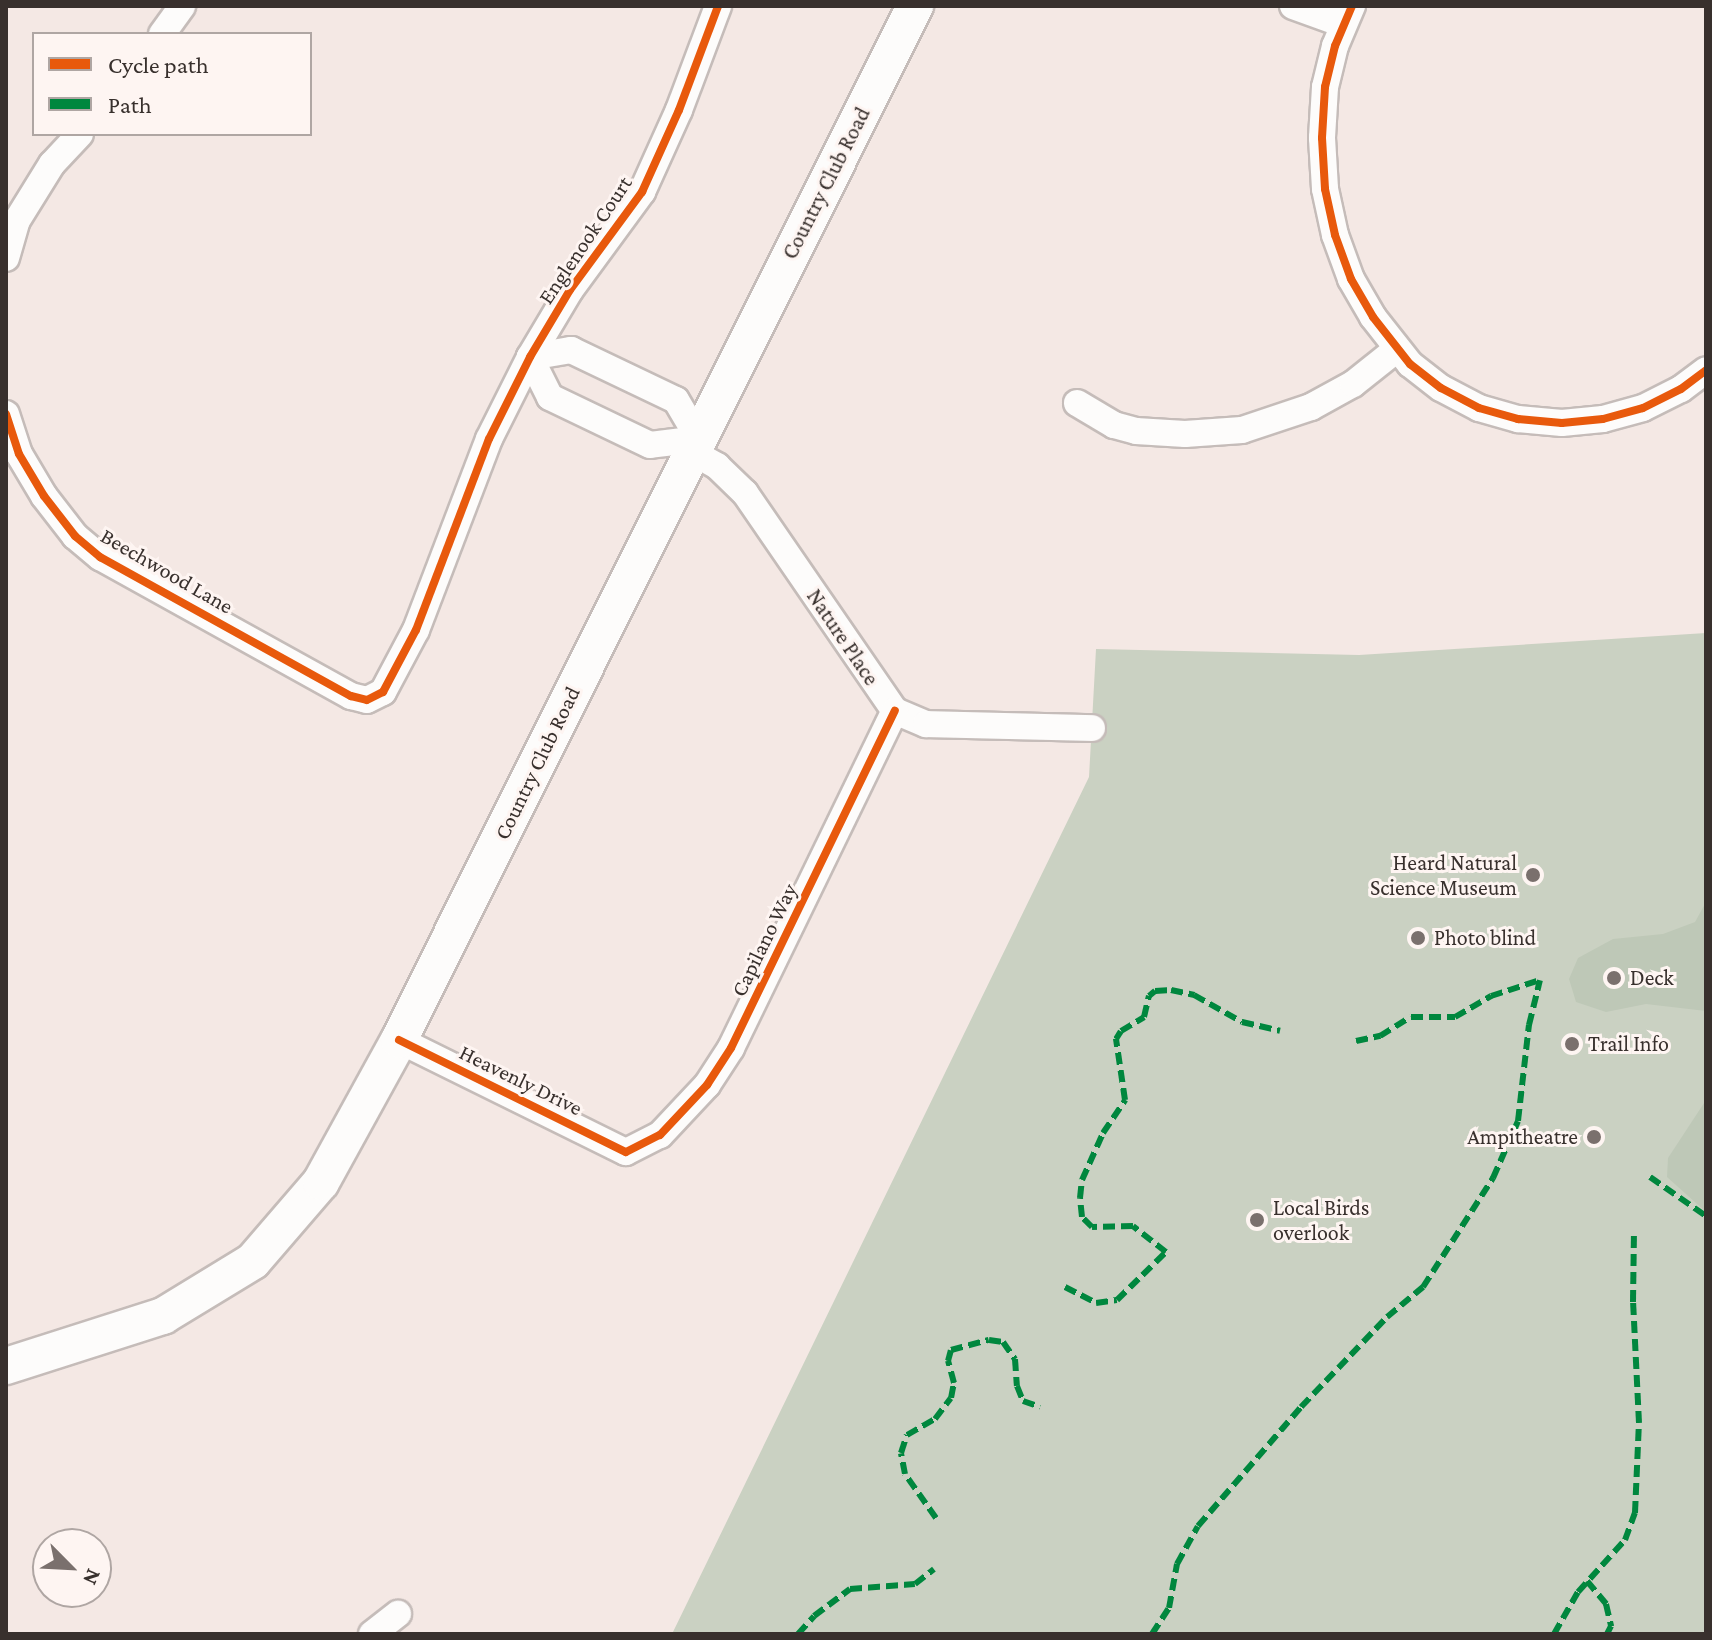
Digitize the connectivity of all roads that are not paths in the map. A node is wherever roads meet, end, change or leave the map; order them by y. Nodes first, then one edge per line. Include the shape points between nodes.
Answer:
1 (182, 6) edge
2 (718, 6) edge
3 (915, 6) edge
4 (1293, 6) edge
5 (1348, 15) edge
6 (163, 32) edge
7 (78, 136) edge
8 (6, 258) edge
9 (1397, 349) junction
10 (530, 357) junction
11 (1706, 370) edge
12 (1077, 403) dead end
13 (6, 414) edge
14 (695, 446) junction
15 (16, 471) edge
16 (367, 700) joint
17 (895, 711) junction
18 (1092, 728) dead end
19 (399, 1040) junction
20 (626, 1152) joint
21 (6, 1366) edge
22 (398, 1614) dead end
23 (372, 1634) edge

1 - 6 street
2 - 10 street, Englenook Court via 642,192 570,290
3 - 14 main road, Country Club Road
4 - 5 street
5 - 9 street via 1329,65 1323,110 1325,189 1351,279
7 - 8 street via 52,164 16,222
9 - 11 street via 1421,374 1460,399 1498,414 1541,422 1625,414 1681,389
9 - 12 street via 1333,396 1291,416 1242,430 1136,431 1114,425
10 - 14 street via 550,397 650,445
10 - 14 street via 571,350 676,400
10 - 16 street, Englenook Court via 489,439 416,630 383,692
13 - 15 street, Beechwood Lane
14 - 17 street, Nature Place via 745,493
14 - 19 main road, Country Club Road
15 - 16 street, Beechwood Lane via 100,557 351,696
17 - 18 street via 926,724
17 - 20 street, Capilano Way via 725,1058 676,1120 660,1135
19 - 20 street, Heavenly Drive
19 - 21 main road, Country Club Road via 321,1182 253,1261 163,1316
22 - 23 street

